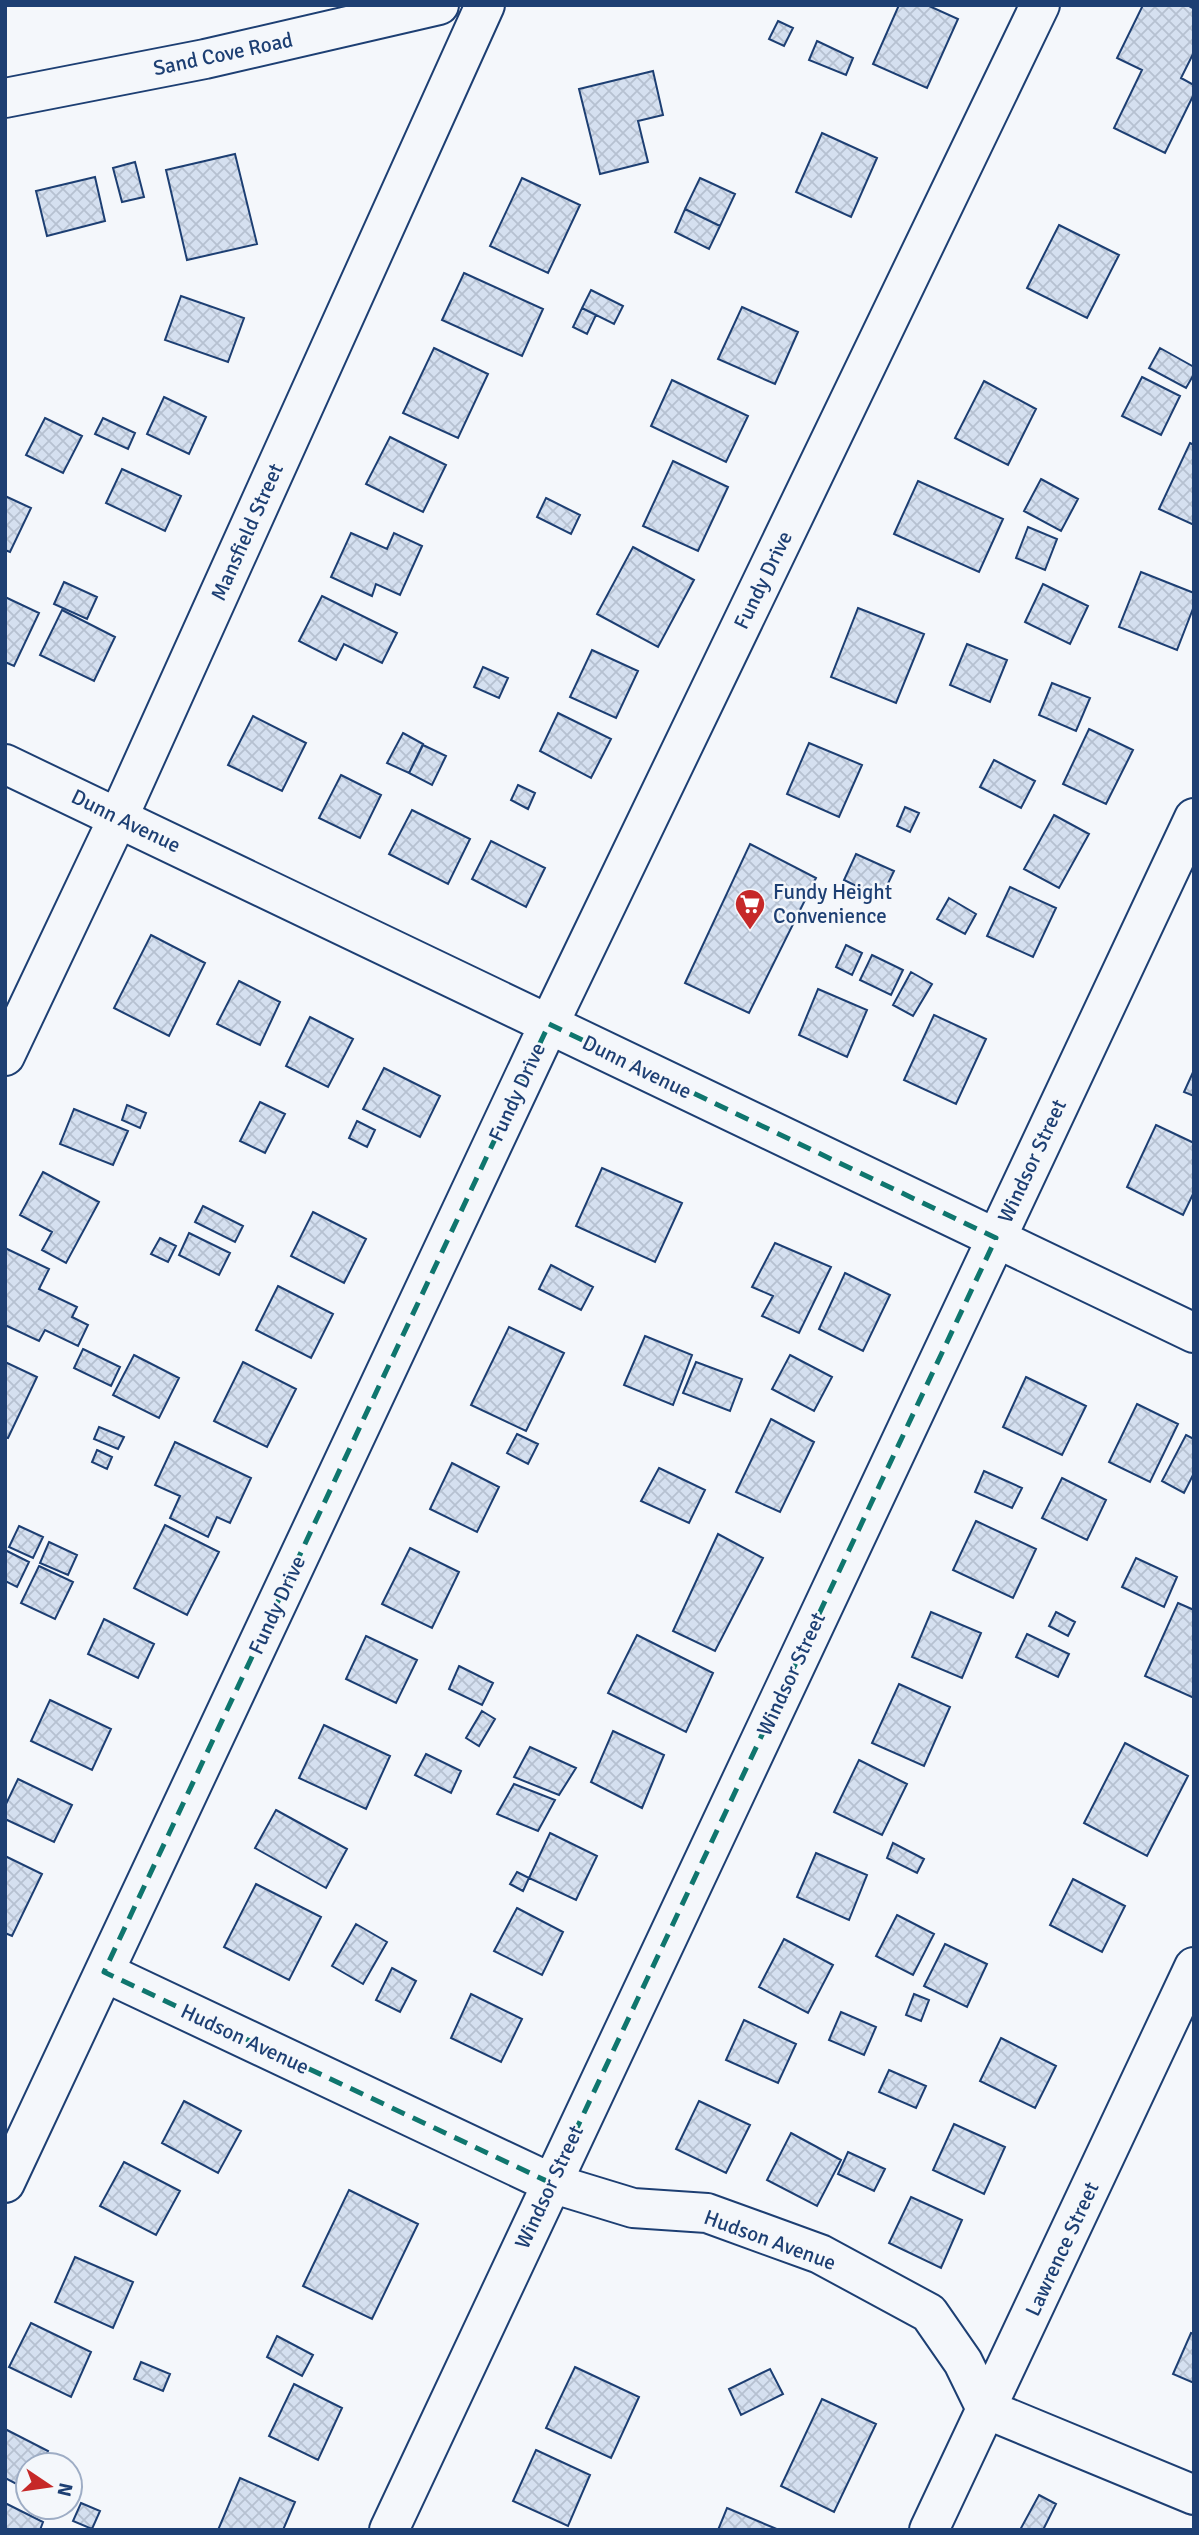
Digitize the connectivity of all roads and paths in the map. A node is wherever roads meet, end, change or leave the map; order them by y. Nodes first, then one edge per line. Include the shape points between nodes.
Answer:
1 (439, 5) edge
2 (485, 5) edge
3 (1041, 5) edge
4 (5, 98) edge
5 (5, 764) edge
6 (118, 818) junction
7 (1194, 818) edge
8 (549, 1024) junction
9 (5, 1056) edge
10 (996, 1238) junction
11 (1194, 1333) edge
12 (1194, 1967) edge
13 (104, 1972) junction
14 (5, 2183) edge
15 (551, 2183) junction
16 (986, 2409) junction
17 (1194, 2495) edge
18 (388, 2530) edge
19 (929, 2530) edge

1 - 4 street, Sand Cove Road via 205,59
2 - 6 street, Mansfield Street
3 - 8 street, Fundy Drive
5 - 6 street, Dunn Avenue
6 - 8 street, Dunn Avenue
6 - 9 street, Mansfield Street
7 - 10 street, Windsor Street
8 - 10 street, Dunn Avenue
8 - 13 street, Fundy Drive
10 - 11 street, Dunn Avenue
10 - 15 street, Windsor Street
12 - 16 street, Lawrence Street
13 - 14 street, Fundy Drive
13 - 15 street, Hudson Avenue
15 - 16 street, Hudson Avenue via 633,2208 707,2213 821,2254 929,2313 963,2362
15 - 18 street, Windsor Street
16 - 17 street
16 - 19 street, Lawrence Street

